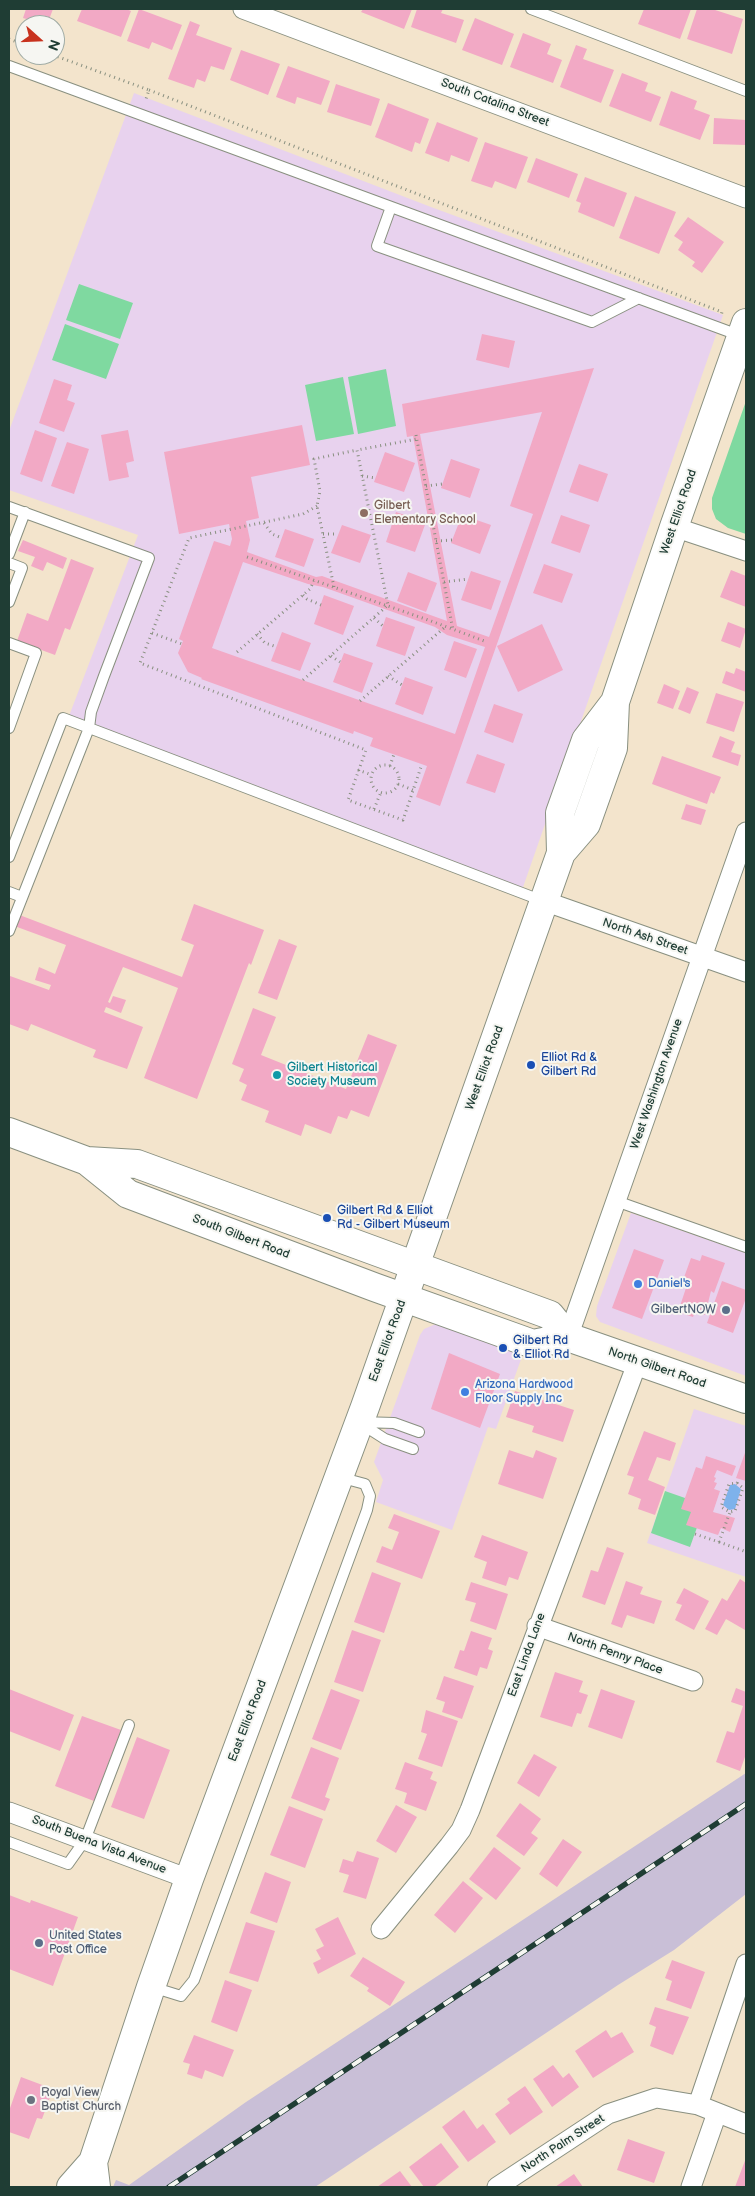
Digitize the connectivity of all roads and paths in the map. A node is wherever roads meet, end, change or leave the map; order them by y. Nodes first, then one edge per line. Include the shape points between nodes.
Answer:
1 (243, 9) edge
2 (530, 9) edge
3 (65, 59) edge
4 (9, 66) edge
5 (149, 90) junction
6 (746, 91) edge
7 (141, 115) junction
8 (746, 198) edge
9 (391, 207) junction
10 (639, 298) junction
11 (717, 327) junction
12 (744, 330) edge
13 (357, 450) junction
14 (362, 476) junction
15 (376, 478) dead end
16 (442, 484) dead end
17 (426, 486) junction
18 (9, 506) edge
19 (317, 506) junction
20 (24, 512) junction
21 (264, 523) junction
22 (674, 527) junction
23 (323, 534) junction
24 (338, 534) dead end
25 (282, 538) dead end
26 (453, 540) dead end
27 (436, 541) junction
28 (746, 551) edge
29 (9, 554) edge
30 (247, 558) dead end
31 (9, 564) edge
32 (468, 579) dead end
33 (314, 581) junction
34 (444, 582) junction
35 (334, 587) junction
36 (303, 595) junction
37 (9, 602) edge
38 (321, 605) dead end
39 (388, 605) junction
40 (374, 618) junction
41 (383, 626) dead end
42 (445, 627) junction
43 (453, 630) junction
44 (152, 633) junction
45 (257, 634) junction
46 (487, 642) dead end
47 (9, 643) edge
48 (182, 644) dead end
49 (277, 647) dead end
50 (237, 652) dead end
51 (331, 656) junction
52 (340, 662) dead end
53 (388, 676) junction
54 (303, 680) dead end
55 (402, 685) dead end
56 (360, 700) dead end
57 (9, 728) edge
58 (89, 728) junction
59 (394, 754) dead end
60 (422, 764) dead end
61 (390, 766) junction
62 (358, 770) junction
63 (372, 775) junction
64 (398, 784) junction
65 (413, 790) junction
66 (381, 792) junction
67 (374, 809) junction
68 (746, 832) edge
69 (9, 857) edge
70 (9, 892) edge
71 (22, 897) junction
72 (544, 901) junction
73 (9, 931) edge
74 (702, 957) junction
75 (746, 972) edge
76 (9, 1132) edge
77 (616, 1201) junction
78 (746, 1245) edge
79 (409, 1282) junction
80 (568, 1337) junction
81 (638, 1361) junction
82 (746, 1399) edge
83 (359, 1422) junction
84 (419, 1432) dead end
85 (413, 1449) dead end
86 (339, 1477) junction
87 (730, 1512) junction
88 (694, 1534) dead end
89 (719, 1542) junction
90 (744, 1551) dead end
91 (537, 1626) junction
92 (693, 1681) dead end
93 (129, 1725) dead end
94 (9, 1812) edge
95 (85, 1840) junction
96 (9, 1842) edge
97 (189, 1879) junction
98 (381, 1930) dead end
99 (746, 1964) edge
100 (151, 1987) junction
101 (698, 2105) junction
102 (717, 2113) junction
103 (746, 2124) edge
104 (95, 2174) edge
105 (71, 2187) edge
106 (497, 2187) edge
107 (691, 2187) edge

1 - 8 street, South Catalina Street
2 - 6 lane
3 - 5 path
4 - 7 lane
5 - 7 path
5 - 11 path via 722,312
7 - 9 lane
9 - 10 lane
9 - 10 lane via 377,246 592,322
10 - 11 lane
11 - 12 lane
12 - 22 main road, West Elliot Road
13 - 14 path
13 - 17 path via 416,437
13 - 19 path via 314,459 320,491
14 - 15 path
14 - 39 path
16 - 17 path
17 - 27 path
18 - 20 lane
19 - 21 path via 303,514
19 - 23 path
20 - 29 lane
20 - 58 lane via 148,558 91,712
21 - 25 path via 272,534
21 - 44 path via 189,538
22 - 28 street
22 - 72 main road, West Elliot Road via 615,702 586,740 560,813 561,852
23 - 24 path
23 - 35 path
26 - 27 path
27 - 34 path
30 - 33 path
31 - 37 lane via 22,568
32 - 34 path
33 - 35 path
33 - 36 path
34 - 43 path
35 - 39 path
36 - 38 path via 306,600
36 - 45 path
39 - 40 path
39 - 42 path
40 - 41 path
40 - 51 path
42 - 43 path
42 - 53 path
43 - 46 path
44 - 48 path
44 - 62 path via 140,663 366,750
45 - 49 path via 265,643
45 - 50 path
47 - 57 lane via 36,652
51 - 52 path
51 - 54 path
53 - 55 path
53 - 56 path
58 - 69 lane via 63,718
58 - 71 lane
58 - 72 lane
59 - 61 path
60 - 65 path
61 - 63 path via 377,767
61 - 64 path via 398,774
62 - 63 path
62 - 67 path via 348,800
63 - 66 path via 373,787
64 - 65 path
64 - 66 path via 389,793
65 - 67 path via 403,820
66 - 67 path
68 - 74 street, West Washington Avenue
70 - 71 lane
71 - 73 lane
72 - 74 street, North Ash Street
72 - 79 main road, West Elliot Road
74 - 75 street, North Ash Street
74 - 77 street, West Washington Avenue
76 - 79 main road, South Gilbert Road via 87,1162 128,1194
77 - 78 lane
77 - 80 street, West Washington Avenue
79 - 80 main road via 550,1315
79 - 83 main road, East Elliot Road
80 - 81 main road, North Gilbert Road
81 - 82 main road, North Gilbert Road
81 - 91 street, East Linda Lane
83 - 84 lane via 394,1423
83 - 85 lane via 385,1439
83 - 86 main road, East Elliot Road
86 - 97 main road, East Elliot Road
86 - 100 lane via 365,1484 370,1496 367,1510 218,1915 194,1980 187,1990 180,1996
87 - 87 path via 721,1507 729,1484 738,1481 743,1488 735,1511
87 - 89 path
88 - 89 path
89 - 90 path
91 - 92 street, North Penny Place
91 - 98 street, East Linda Lane via 460,1830
93 - 95 lane
94 - 95 street, South Buena Vista Avenue
95 - 96 lane via 68,1864
95 - 97 street, South Buena Vista Avenue
97 - 100 main road, East Elliot Road
99 - 101 street
100 - 104 main road, East Elliot Road
101 - 102 street, North Palm Street
101 - 106 street, North Palm Street via 656,2098 608,2114
102 - 103 street, North Palm Street
102 - 107 street
104 - 105 main road, East Elliot Road via 72,2183

